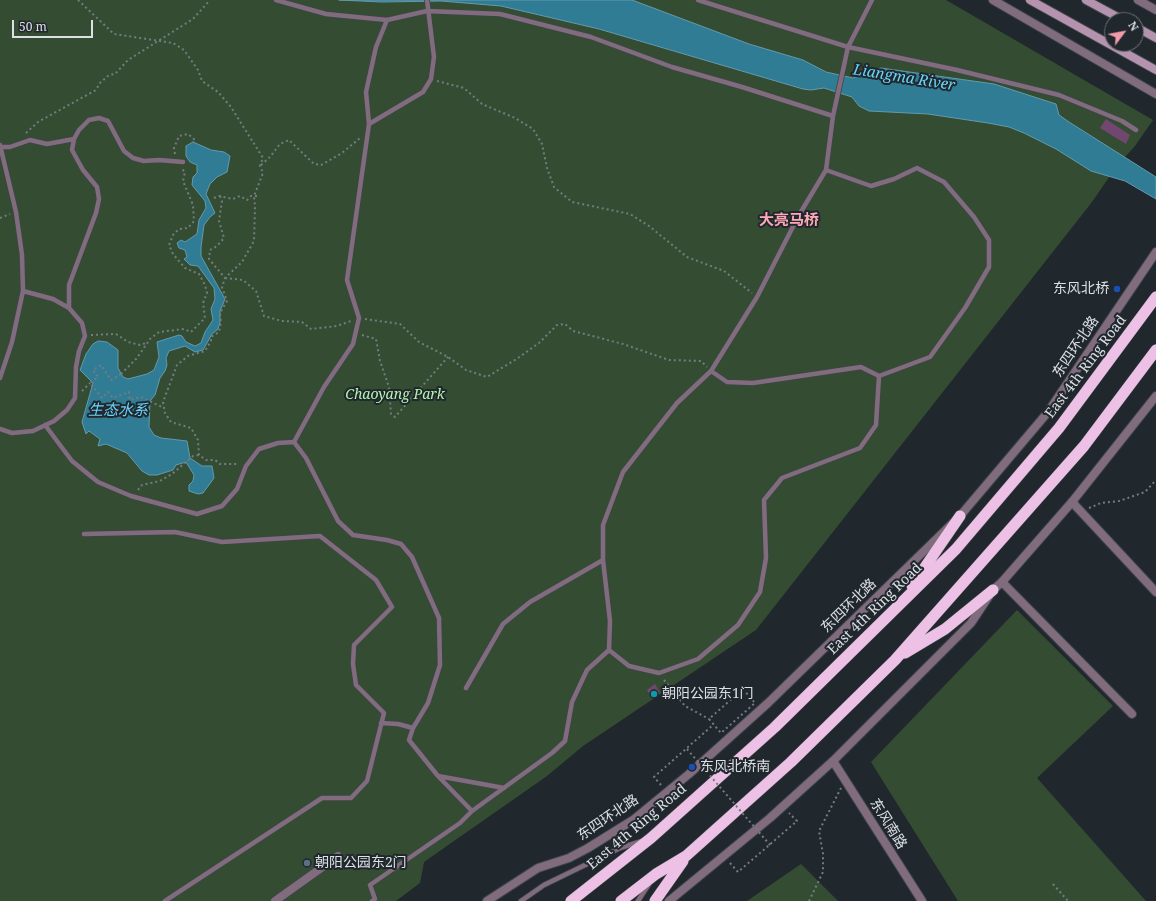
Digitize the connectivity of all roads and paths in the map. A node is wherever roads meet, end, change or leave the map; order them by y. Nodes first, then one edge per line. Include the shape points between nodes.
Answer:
1 (78, 0) edge
2 (210, 0) edge
3 (276, 0) edge
4 (427, 0) edge
5 (698, 0) edge
6 (872, 0) edge
7 (993, 0) edge
8 (1030, 0) edge
9 (1086, 0) edge
10 (1138, 0) edge
11 (1156, 10) edge
12 (427, 11) junction
13 (1108, 12) edge
14 (387, 20) junction
15 (1144, 31) edge
16 (1156, 38) edge
17 (160, 40) junction
18 (848, 47) junction
19 (1156, 70) edge
20 (431, 79) junction
21 (1156, 94) edge
22 (833, 116) junction
23 (369, 124) junction
24 (1136, 130) dead end
25 (74, 139) junction
26 (195, 140) dead end
27 (0, 147) edge
28 (10, 147) junction
29 (176, 162) junction
30 (183, 162) dead end
31 (260, 166) junction
32 (826, 170) junction
33 (220, 196) junction
34 (254, 196) junction
35 (260, 196) dead end
36 (214, 198) dead end
37 (1156, 252) edge
38 (226, 278) junction
39 (23, 290) junction
40 (757, 297) junction
41 (1156, 297) edge
42 (69, 308) junction
43 (355, 333) junction
44 (85, 336) junction
45 (147, 342) junction
46 (1156, 350) edge
47 (448, 357) dead end
48 (711, 371) junction
49 (879, 376) junction
50 (488, 377) dead end
51 (0, 378) edge
52 (1156, 396) edge
53 (164, 408) junction
54 (45, 425) junction
55 (0, 429) edge
56 (294, 442) junction
57 (199, 455) junction
58 (246, 466) junction
59 (1156, 480) edge
60 (131, 496) junction
61 (1072, 502) junction
62 (1081, 511) junction
63 (960, 516) junction
64 (84, 534) dead end
65 (603, 560) junction
66 (1002, 582) junction
67 (993, 590) junction
68 (1156, 592) edge
69 (896, 609) junction
70 (610, 650) junction
71 (894, 660) junction
72 (659, 673) junction
73 (466, 688) dead end
74 (1132, 714) dead end
75 (709, 719) junction
76 (381, 723) junction
77 (713, 725) junction
78 (413, 728) junction
79 (687, 749) junction
80 (833, 761) junction
81 (438, 776) junction
82 (654, 777) dead end
83 (845, 780) junction
84 (504, 788) junction
85 (472, 811) junction
86 (797, 821) dead end
87 (651, 838) junction
88 (770, 845) junction
89 (338, 856) dead end
90 (686, 856) junction
91 (724, 856) junction
92 (656, 874) junction
93 (1053, 884) dead end
94 (166, 901) edge
95 (275, 901) edge
96 (372, 901) edge
97 (487, 901) edge
98 (521, 901) edge
99 (571, 901) edge
100 (621, 901) edge
101 (638, 901) edge
102 (655, 901) edge
103 (669, 901) edge
104 (809, 901) edge
105 (922, 901) edge
106 (1068, 901) edge

1 - 17 path via 114,34
2 - 17 path via 193,19
3 - 14 lane via 326,14
4 - 12 lane
5 - 18 lane
6 - 18 lane
7 - 21 street
8 - 19 main road
9 - 13 main road
10 - 11 street
12 - 14 lane
12 - 20 lane via 434,57
12 - 22 lane via 500,14 591,37 672,67
14 - 23 lane via 376,47 366,92
15 - 16 main road
17 - 28 path via 128,60 115,74 109,75 100,83 96,90 38,122
17 - 31 path via 173,43 184,50 198,70 202,81 218,92 231,107 263,158
18 - 22 lane
18 - 24 lane via 1059,95 1122,121
20 - 23 lane via 423,92
20 - 40 path via 464,88 482,104 516,118 532,129 542,144 554,187 572,202 630,214 687,257 724,271
22 - 32 lane
23 - 31 path via 361,137 321,165 314,164 289,140 280,144
23 - 43 lane via 347,280 359,318
25 - 28 lane via 47,144 30,140
25 - 29 lane via 89,120 99,118 108,121 124,151 133,158
25 - 42 lane via 72,150 83,170 97,187 99,199 69,285
26 - 29 path via 188,134 179,136 174,148
27 - 28 lane
27 - 39 lane via 16,212 22,255
29 - 30 lane
29 - 45 path via 184,172 183,180 193,205 194,221 188,228 173,235 169,245 184,268 199,274 205,285 205,318 191,332 184,329 160,332
31 - 34 path via 262,174
32 - 40 lane via 799,215
32 - 49 lane via 871,186 917,168 944,182 974,216 989,240 988,267 965,308 930,357
33 - 34 path via 233,199 240,196 247,200
33 - 36 path
33 - 38 path via 222,201 219,221 224,238 210,250 209,259
34 - 35 path
34 - 38 path via 254,240 242,262
37 - 63 street, 东四环北路 via 1048,412
38 - 53 path via 222,287 227,301 220,314 219,332 211,337 205,351 188,356 177,366 163,402
39 - 42 lane via 53,299
39 - 51 lane via 12,342
40 - 48 lane
41 - 69 highway, East 4th Ring Road via 1059,428 956,549
42 - 44 lane via 82,323
43 - 47 path via 376,339 389,387 391,414 395,416
43 - 56 lane via 353,344 324,387
44 - 45 path via 116,334 128,342 140,345
44 - 54 lane via 76,367 75,398 67,410
45 - 53 path, bridge via 137,358 121,374 111,380 101,365 93,370 98,377 90,383 102,398 108,392 113,398 129,392 130,400 141,397
46 - 71 highway via 1084,446
48 - 49 lane via 728,382 753,383 861,367
48 - 50 path via 701,362 669,360 573,331 565,324 557,325 538,343
48 - 65 lane via 677,403 623,472 603,525
49 - 72 lane via 876,425 860,448 782,478 764,500 766,558 760,592 738,625 698,659
52 - 61 street
53 - 57 path via 171,422 191,428 198,440
54 - 55 lane via 33,431 12,433
54 - 60 lane via 72,461 98,482
56 - 58 lane via 278,443 259,449
56 - 78 lane via 306,458 338,521 353,535 401,544 412,557 440,618 440,665 428,704
57 - 58 path via 206,460 216,460 220,464 235,463
57 - 60 path via 193,456 160,481 142,485
58 - 60 lane via 237,489 222,506 197,514
59 - 62 path via 1145,492
61 - 62 street
61 - 66 street
62 - 68 street
63 - 69 highway
63 - 97 street, 东四环北路 via 768,703 632,820 588,848 538,868
64 - 76 lane via 175,532 222,542 320,536 376,580 392,607 354,645 356,686 384,713
65 - 70 lane via 610,621
65 - 73 lane via 530,602 503,624
66 - 67 street
66 - 74 street
67 - 71 highway via 945,629
67 - 80 street via 971,623
69 - 87 highway, East 4th Ring Road via 775,727
70 - 72 lane via 628,666
70 - 84 lane via 587,670 572,702 565,741
71 - 90 highway via 791,762
72 - 75 path via 685,706
75 - 77 path
75 - 77 path via 743,689 755,703 721,733
76 - 78 lane
76 - 94 lane via 367,781 351,798 322,798
77 - 79 path
78 - 81 lane via 409,740
79 - 82 path
79 - 88 path, bridge
80 - 83 street, 东风南路
80 - 91 street
81 - 84 lane
81 - 85 lane
83 - 104 path via 819,831 824,872
83 - 105 street, 东风南路
84 - 85 lane
85 - 96 lane via 460,823 370,885 375,899
86 - 88 path
87 - 98 lane via 614,851 544,885
87 - 99 highway, East 4th Ring Road
88 - 91 path via 738,872
89 - 95 street
90 - 92 highway
90 - 102 highway
91 - 103 street
92 - 100 highway
92 - 101 lane
93 - 106 path

